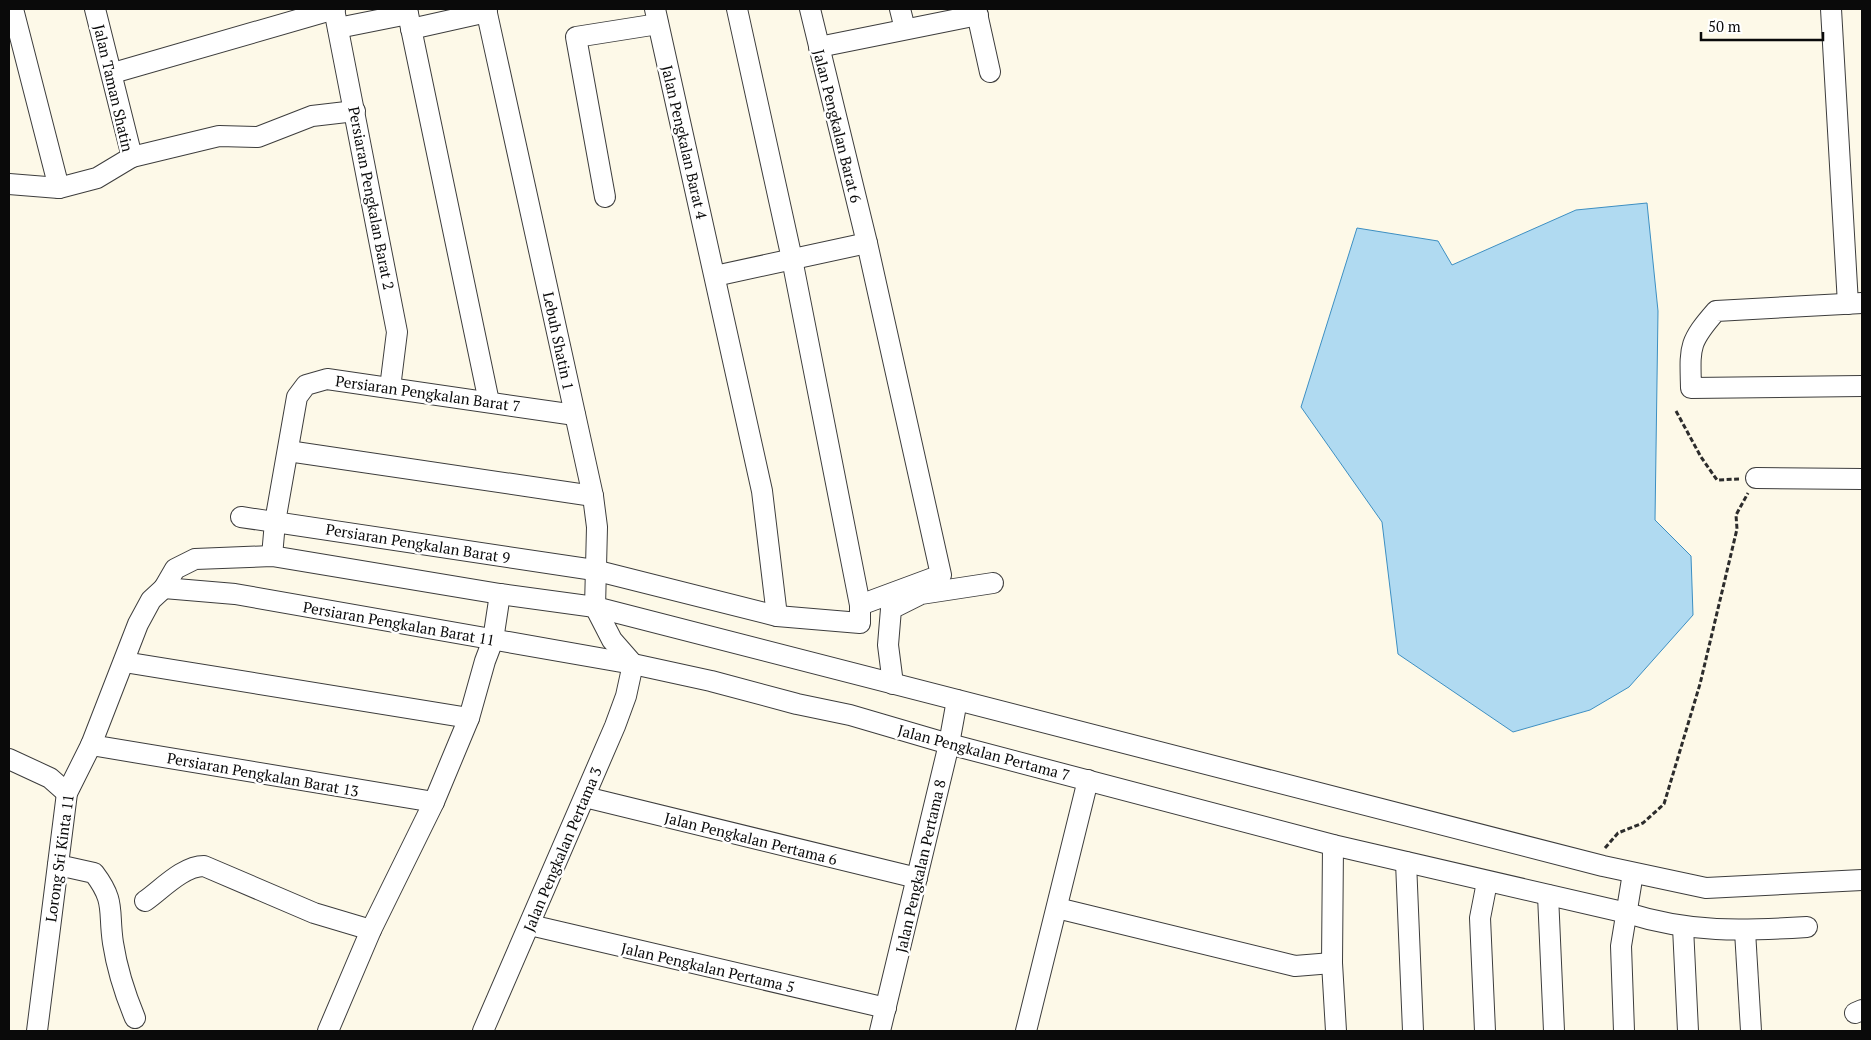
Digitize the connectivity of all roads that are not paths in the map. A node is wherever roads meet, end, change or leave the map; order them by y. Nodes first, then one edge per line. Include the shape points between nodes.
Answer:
1 (13, 9) edge
2 (95, 9) edge
3 (737, 9) edge
4 (810, 9) edge
5 (900, 9) edge
6 (1831, 9) edge
7 (487, 10) edge
8 (977, 12) edge
9 (336, 15) edge
10 (657, 16) edge
11 (408, 17) edge
12 (905, 29) junction
13 (819, 47) junction
14 (990, 72) dead end
15 (113, 73) junction
16 (355, 110) junction
17 (132, 157) junction
18 (9, 184) edge
19 (59, 188) junction
20 (605, 197) dead end
21 (867, 243) junction
22 (792, 259) junction
23 (715, 276) junction
24 (1855, 303) edge
25 (1862, 386) edge
26 (390, 388) junction
27 (489, 402) junction
28 (575, 415) junction
29 (288, 451) junction
30 (1756, 478) road end
31 (1862, 479) edge
32 (593, 496) junction
33 (241, 517) dead end
34 (275, 522) junction
35 (272, 556) junction
36 (594, 570) junction
37 (993, 583) dead end
38 (164, 588) junction
39 (500, 594) junction
40 (595, 607) junction
41 (860, 614) junction
42 (776, 616) junction
43 (494, 640) junction
44 (124, 662) junction
45 (633, 664) junction
46 (893, 684) junction
47 (957, 700) junction
48 (469, 718) junction
49 (949, 744) junction
50 (92, 745) junction
51 (9, 759) edge
52 (1088, 780) junction
53 (67, 793) junction
54 (585, 797) junction
55 (434, 802) junction
56 (1333, 845) junction
57 (1406, 862) junction
58 (58, 866) junction
59 (1633, 873) junction
60 (917, 878) junction
61 (1862, 880) edge
62 (1487, 882) junction
63 (1548, 895) junction
64 (145, 901) dead end
65 (1057, 908) junction
66 (1626, 913) junction
67 (530, 925) junction
68 (1683, 927) junction
69 (1807, 927) dead end
70 (372, 930) junction
71 (1745, 931) junction
72 (1332, 963) junction
73 (886, 1008) junction
74 (135, 1018) dead end
75 (37, 1031) edge
76 (328, 1031) edge
77 (483, 1031) edge
78 (880, 1031) edge
79 (1026, 1031) edge
80 (1336, 1031) edge
81 (1413, 1031) edge
82 (1485, 1031) edge
83 (1554, 1031) edge
84 (1624, 1031) edge
85 (1688, 1031) edge
86 (1751, 1031) edge

1 - 19 street
2 - 15 street, Jalan Taman Shatin
3 - 22 street
4 - 13 street, Jalan Pengkalan Barat 6
5 - 12 street
6 - 24 street
7 - 11 street
7 - 28 street, Lebuh Shatin 1
8 - 12 street
8 - 14 street
9 - 11 street
9 - 15 street
9 - 16 street, Persiaran Pengkalan Barat 2
10 - 20 street via 576,37
10 - 23 street, Jalan Pengkalan Barat 4
11 - 27 street
12 - 13 street
13 - 21 street, Jalan Pengkalan Barat 6
15 - 17 street, Jalan Taman Shatin
16 - 17 street via 312,116 258,136 219,136
16 - 26 street, Persiaran Pengkalan Barat 2 via 398,332
17 - 19 street, Jalan Taman Shatin via 97,178
18 - 19 street, Jalan Taman Shatin
21 - 22 street
21 - 41 street, Jalan Pengkalan Barat 6 via 941,575
22 - 23 street
22 - 41 street
23 - 42 street, Jalan Pengkalan Barat 4 via 762,491
24 - 25 street via 1716,311 1692,341 1691,388
26 - 27 street, Persiaran Pengkalan Barat 7
26 - 29 street, Persiaran Pengkalan Barat 7 via 327,379 306,385 297,398
27 - 28 street, Persiaran Pengkalan Barat 7
28 - 32 street, Lebuh Shatin 1
29 - 32 street
29 - 34 street, Persiaran Pengkalan Barat 7
30 - 31 street
32 - 36 street, Lebuh Shatin 1 via 597,527
33 - 34 street, Persiaran Pengkalan Barat 9
34 - 35 street, Persiaran Pengkalan Barat 7
34 - 36 street, Persiaran Pengkalan Barat 9
35 - 38 street, Lorong Sri Kinta 11 via 195,559 175,569
35 - 39 street, Lorong Sri Kinta 11
36 - 40 street, Lebuh Shatin 1
36 - 42 street, Persiaran Pengkalan Barat 9
37 - 46 street via 921,594 891,609 888,645
38 - 43 street, Persiaran Pengkalan Barat 11 via 235,594
38 - 44 street, Lorong Sri Kinta 11 via 151,600 138,624
39 - 40 street, Lorong Sri Kinta 11
39 - 43 street
40 - 45 street, Lebuh Shatin 1 via 612,640
40 - 46 street, Lorong Sri Kinta 11
41 - 42 street, Persiaran Pengkalan Barat 9
43 - 45 street, Persiaran Pengkalan Barat 11
43 - 48 street
44 - 48 street
44 - 50 street, Lorong Sri Kinta 11
45 - 49 street, Jalan Pengkalan Pertama 7 via 850,715
45 - 54 street, Jalan Pengkalan Pertama 3 via 626,696
46 - 47 street, Lorong Sri Kinta 11
47 - 49 street, Jalan Pengkalan Pertama 8
47 - 59 street, Lorong Sri Kinta 11
48 - 55 street
49 - 52 street, Jalan Pengkalan Pertama 7
49 - 60 street, Jalan Pengkalan Pertama 8
50 - 53 street, Lorong Sri Kinta 11
50 - 55 street, Persiaran Pengkalan Barat 13
51 - 53 street via 50,778
52 - 56 street, Jalan Pengkalan Pertama 7
52 - 65 street
53 - 58 street, Lorong Sri Kinta 11
54 - 60 street, Jalan Pengkalan Pertama 6
54 - 67 street, Jalan Pengkalan Pertama 3 via 556,857
55 - 70 street
56 - 57 street, Jalan Pengkalan Pertama 7
56 - 72 street
57 - 62 street, Jalan Pengkalan Pertama 7
57 - 81 street
58 - 74 street via 94,873 106,889 118,966
58 - 75 street, Lorong Sri Kinta 11
59 - 61 street, Lorong Sri Kinta 11 via 1706,888
59 - 66 street
60 - 73 street, Jalan Pengkalan Pertama 8
62 - 63 street, Jalan Pengkalan Pertama 7
62 - 82 street via 1480,918
63 - 66 street, Jalan Pengkalan Pertama 7
63 - 83 street
64 - 70 street via 181,874 195,866 204,866 314,913
65 - 72 street via 1295,966
65 - 79 street
66 - 68 street, Jalan Pengkalan Pertama 7
66 - 84 street via 1621,946
67 - 73 street, Jalan Pengkalan Pertama 5
67 - 77 street, Jalan Pengkalan Pertama 3
68 - 71 street, Jalan Pengkalan Pertama 7
68 - 85 street
69 - 71 street, Jalan Pengkalan Pertama 7
70 - 76 street
71 - 86 street
72 - 80 street
73 - 78 street, Jalan Pengkalan Pertama 8

